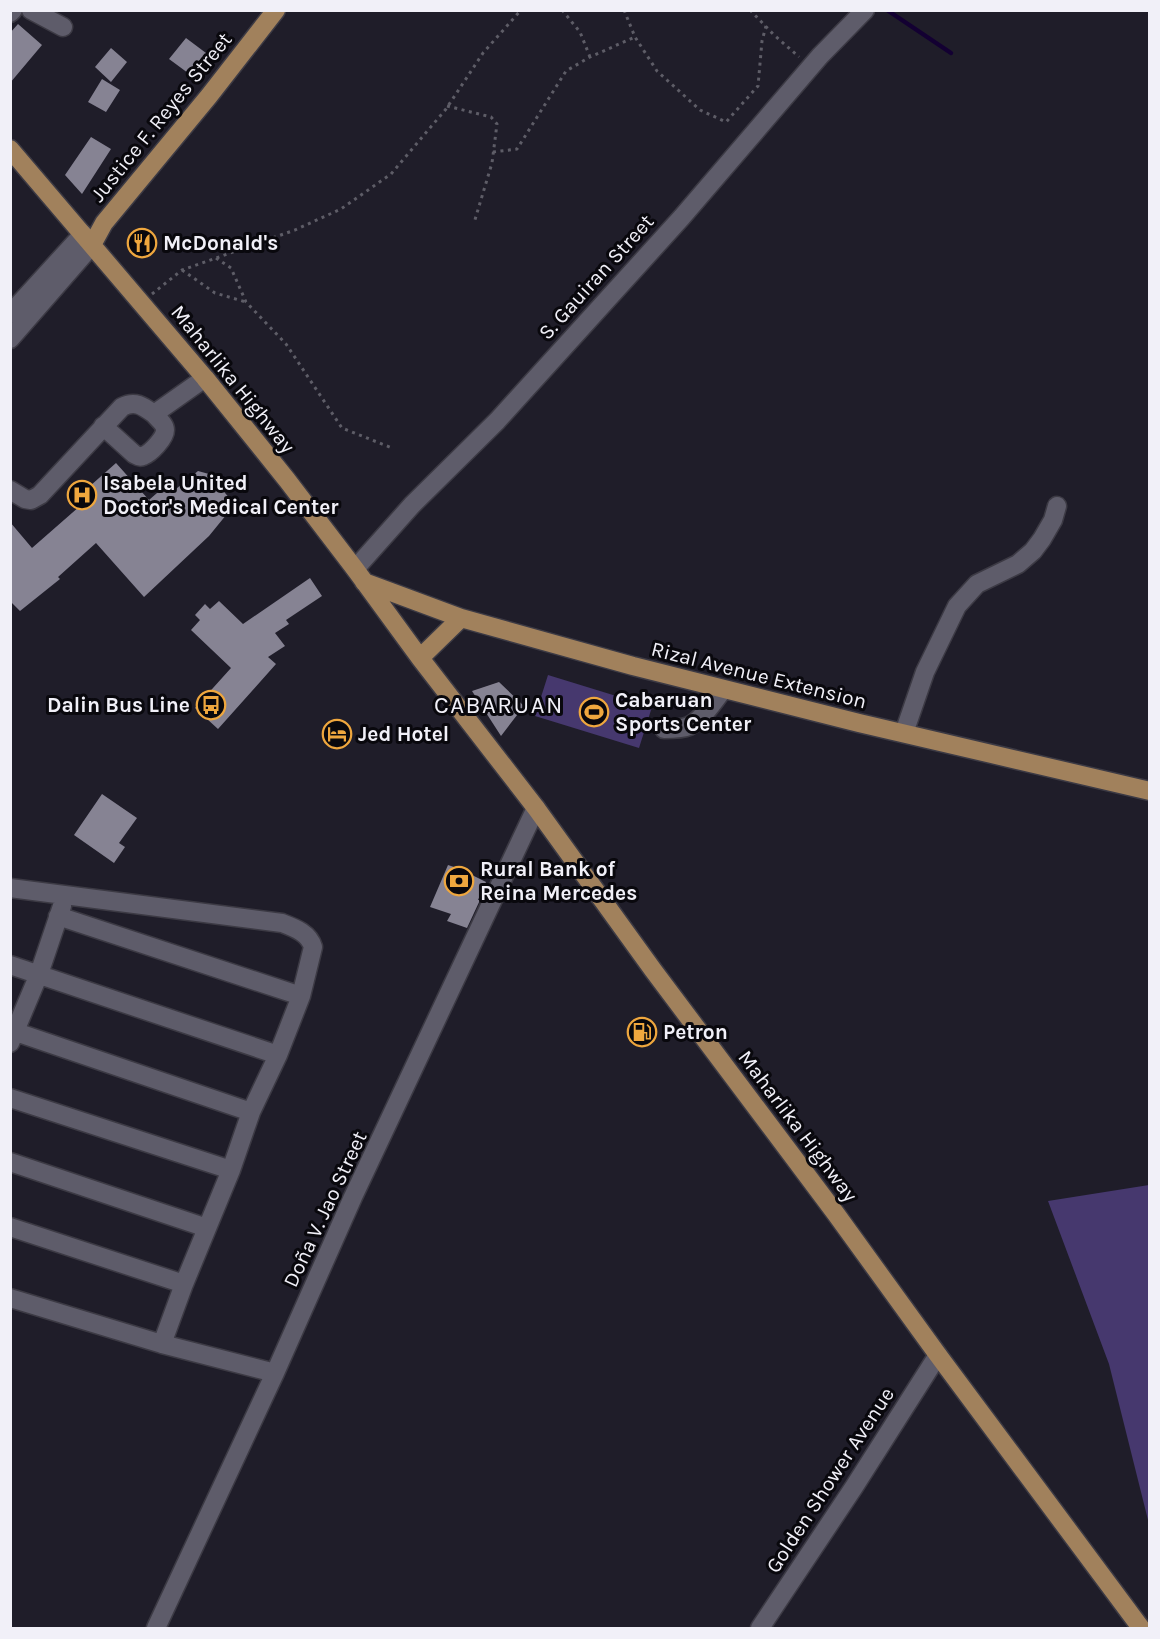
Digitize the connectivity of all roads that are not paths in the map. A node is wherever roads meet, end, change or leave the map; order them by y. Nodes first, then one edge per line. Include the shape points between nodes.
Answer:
1 (31, 10) edge
2 (276, 10) edge
3 (866, 10) edge
4 (63, 27) dead end
5 (10, 149) edge
6 (87, 240) junction
7 (10, 314) edge
8 (10, 339) edge
9 (206, 378) junction
10 (154, 414) junction
11 (103, 426) junction
12 (10, 490) edge
13 (1057, 506) dead end
14 (359, 575) junction
15 (461, 618) junction
16 (420, 658) junction
17 (723, 690) junction
18 (664, 729) dead end
19 (904, 734) junction
20 (1149, 791) edge
21 (536, 808) junction
22 (10, 888) edge
23 (65, 896) junction
24 (58, 916) junction
25 (10, 965) edge
26 (39, 974) junction
27 (301, 996) junction
28 (12, 1035) edge
29 (278, 1055) junction
30 (10, 1098) edge
31 (251, 1112) junction
32 (10, 1162) edge
33 (231, 1170) junction
34 (10, 1227) edge
35 (207, 1228) junction
36 (184, 1284) junction
37 (10, 1298) edge
38 (162, 1344) junction
39 (938, 1355) junction
40 (275, 1373) junction
41 (156, 1629) edge
42 (760, 1629) edge
43 (1141, 1629) edge

1 - 4 street
2 - 6 main road, Justice F. Reyes Street
3 - 14 street, S. Gauiran Street via 497,421 412,505
5 - 6 main road, Maharlika Highway
6 - 7 street
6 - 8 street
6 - 9 main road, Maharlika Highway
9 - 10 street
9 - 14 main road, Maharlika Highway
10 - 11 street via 128,403
10 - 11 street via 165,432 139,457
11 - 12 street via 40,495 25,499
13 - 19 street via 1053,520 1033,551 1018,564 977,584 957,606 925,672
14 - 15 main road, Rizal Avenue Extension
14 - 16 main road, Maharlika Highway
15 - 16 main road
15 - 17 main road, Rizal Avenue Extension
16 - 21 main road, Maharlika Highway
17 - 18 street via 689,726
17 - 19 main road, Rizal Avenue Extension
19 - 20 main road, Rizal Avenue Extension
21 - 39 main road, Maharlika Highway
21 - 40 street, Doña V. Jao Street
22 - 23 street
23 - 24 street
23 - 27 street via 282,923 296,928 313,947
24 - 26 street
24 - 27 street
25 - 26 street
26 - 28 street
26 - 29 street
27 - 29 street
28 - 31 street
29 - 31 street
30 - 33 street
31 - 33 street
32 - 35 street
33 - 35 street
34 - 36 street
35 - 36 street
36 - 38 street
37 - 38 street
38 - 40 street
39 - 42 street, Golden Shower Avenue
39 - 43 main road, Maharlika Highway
40 - 41 street, Doña V. Jao Street

